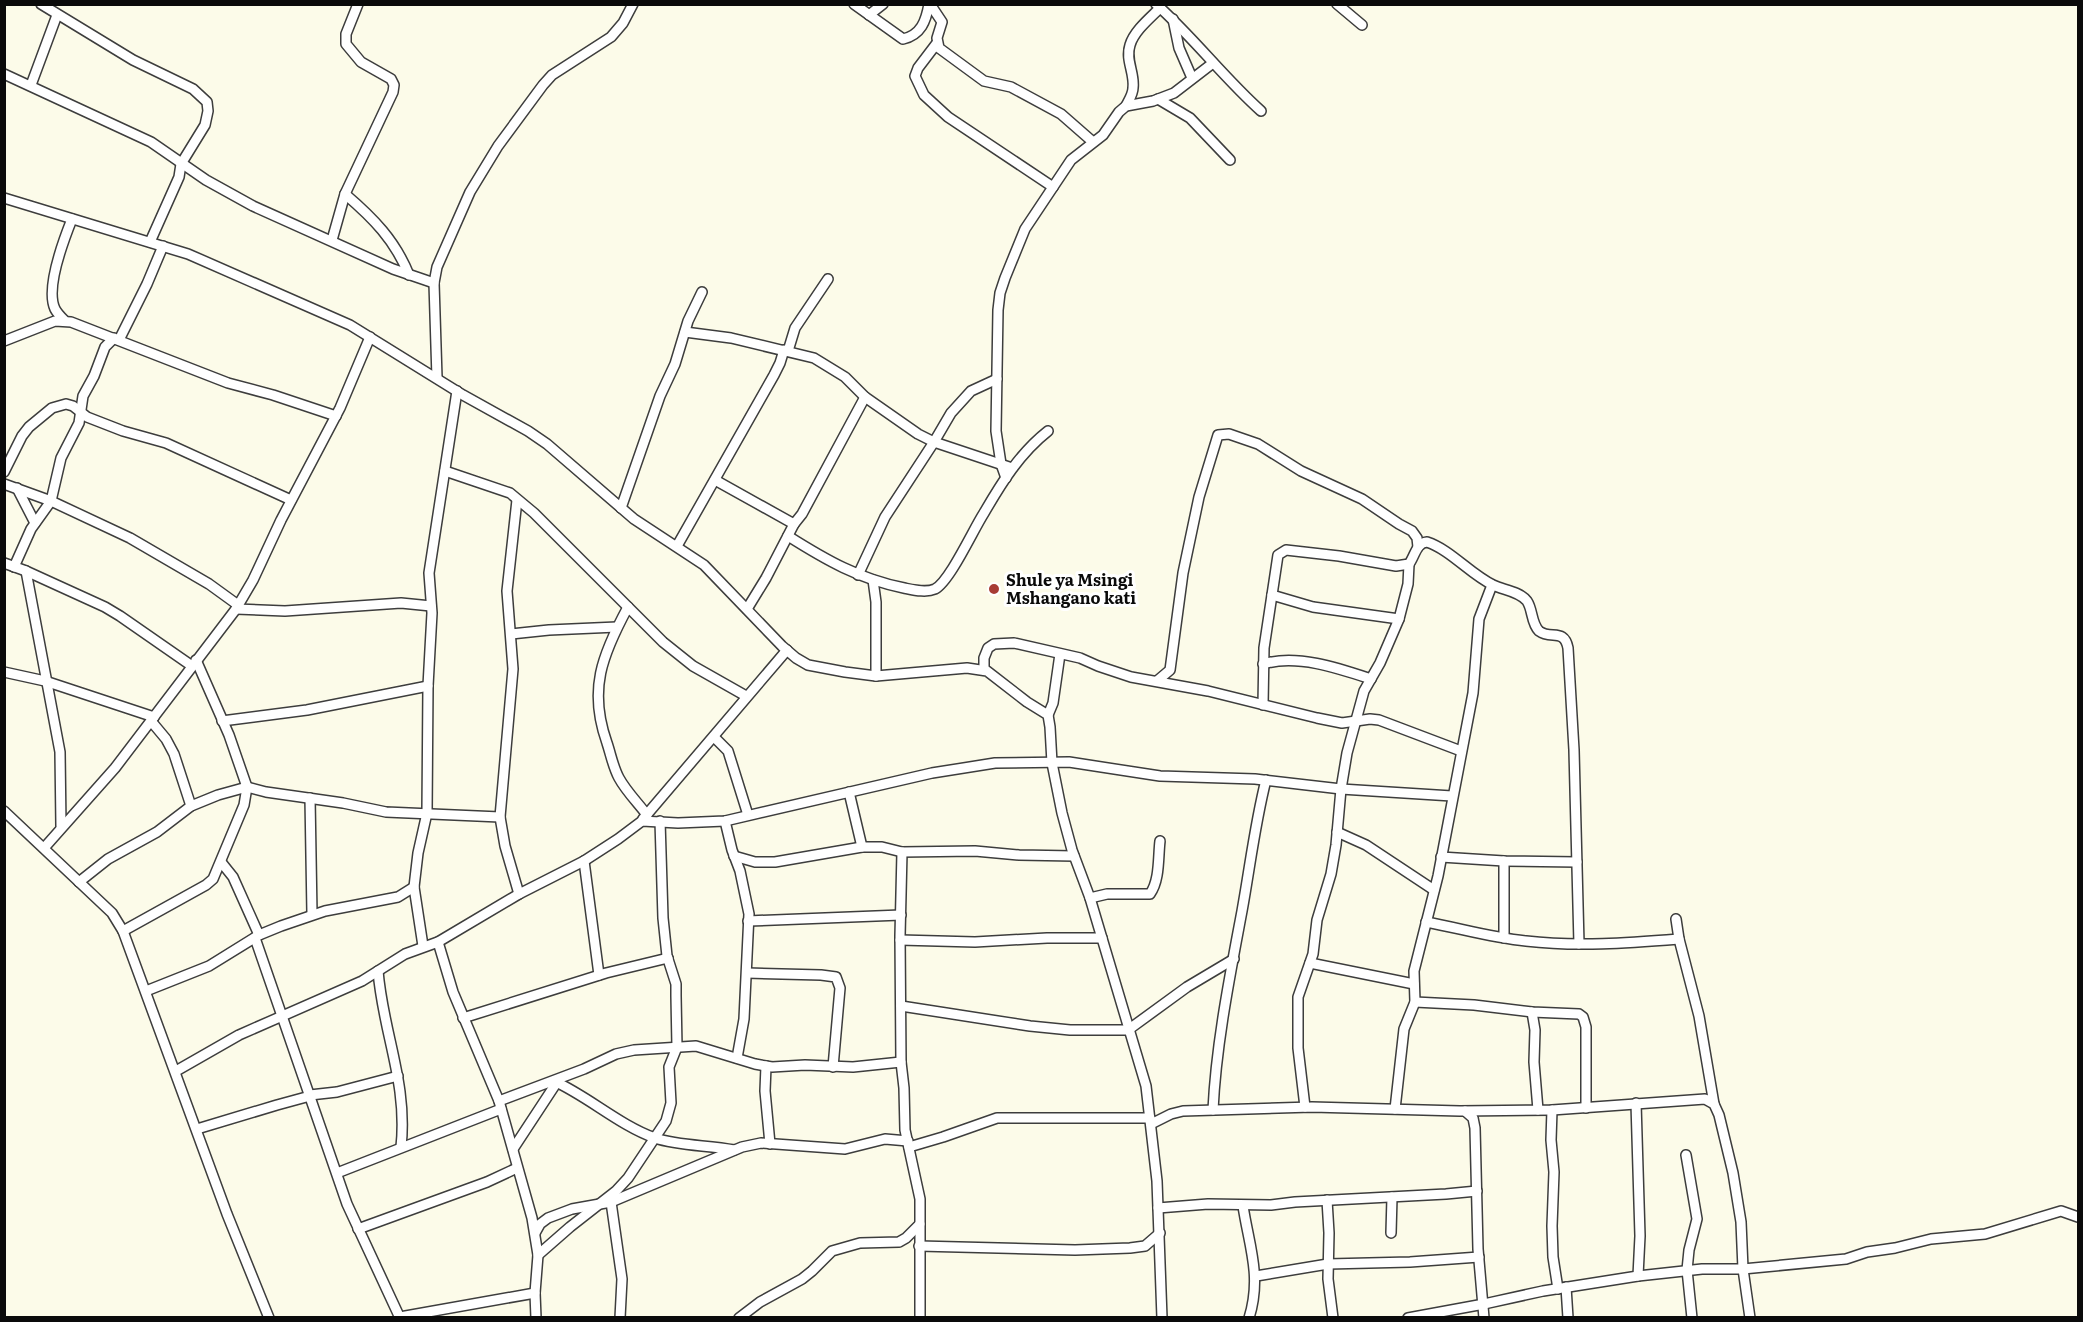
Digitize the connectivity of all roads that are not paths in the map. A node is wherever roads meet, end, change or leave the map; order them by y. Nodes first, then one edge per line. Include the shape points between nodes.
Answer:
1 (41, 4) edge
2 (358, 4) edge
3 (633, 4) edge
4 (854, 4) edge
5 (883, 4) edge
6 (930, 4) edge
7 (1337, 4) edge
8 (1158, 6) edge
9 (57, 15) junction
10 (869, 15) junction
11 (1173, 19) junction
12 (1362, 25) dead end
13 (938, 43) junction
14 (1213, 63) junction
15 (4, 74) edge
16 (1192, 78) junction
17 (31, 85) junction
18 (1158, 99) junction
19 (1126, 106) junction
20 (1261, 111) dead end
21 (1093, 142) junction
22 (1230, 160) dead end
23 (181, 164) junction
24 (1053, 187) junction
25 (345, 194) junction
26 (4, 198) edge
27 (72, 219) junction
28 (332, 240) junction
29 (150, 242) junction
30 (163, 246) junction
31 (409, 275) junction
32 (828, 279) dead end
33 (434, 283) junction
34 (702, 292) dead end
35 (64, 320) junction
36 (685, 332) junction
37 (370, 337) junction
38 (116, 339) junction
39 (4, 341) edge
40 (786, 351) junction
41 (437, 378) junction
42 (997, 379) junction
43 (457, 391) junction
44 (865, 397) junction
45 (80, 412) junction
46 (336, 416) junction
47 (1048, 430) dead end
48 (934, 442) junction
49 (1001, 464) junction
50 (1012, 468) junction
51 (445, 471) junction
52 (4, 472) edge
53 (1006, 478) junction
54 (715, 480) junction
55 (4, 484) edge
56 (17, 488) junction
57 (291, 500) junction
58 (517, 500) junction
59 (51, 501) junction
60 (621, 508) junction
61 (35, 523) junction
62 (794, 524) junction
63 (788, 536) junction
64 (677, 546) junction
65 (1418, 547) junction
66 (1409, 564) junction
67 (9, 565) edge
68 (26, 571) junction
69 (858, 575) junction
70 (873, 580) junction
71 (1492, 585) junction
72 (1272, 595) junction
73 (431, 606) junction
74 (237, 607) junction
75 (628, 608) junction
76 (747, 609) junction
77 (1399, 620) junction
78 (617, 627) junction
79 (511, 634) junction
80 (787, 650) junction
81 (1060, 654) junction
82 (194, 663) junction
83 (1263, 664) junction
84 (984, 670) junction
85 (4, 672) edge
86 (876, 676) junction
87 (1371, 679) junction
88 (45, 681) junction
89 (1156, 681) junction
90 (428, 686) junction
91 (746, 696) junction
92 (1263, 705) junction
93 (1048, 715) junction
94 (152, 719) junction
95 (222, 721) junction
96 (1356, 722) junction
97 (714, 737) junction
98 (1461, 751) junction
99 (1052, 763) junction
100 (1266, 780) junction
101 (247, 787) junction
102 (1341, 789) junction
103 (849, 792) junction
104 (1452, 796) junction
105 (310, 798) junction
106 (191, 806) junction
107 (4, 811) edge
108 (427, 813) junction
109 (748, 815) junction
110 (500, 817) junction
111 (644, 818) junction
112 (660, 821) junction
113 (725, 821) junction
114 (61, 826) junction
115 (1337, 832) junction
116 (1160, 841) dead end
117 (862, 847) junction
118 (44, 848) junction
119 (902, 852) junction
120 (734, 856) junction
121 (1074, 856) junction
122 (1441, 857) junction
123 (584, 861) junction
124 (1504, 861) junction
125 (221, 862) junction
126 (1577, 862) junction
127 (79, 882) junction
128 (414, 887) junction
129 (1434, 890) junction
130 (519, 894) junction
131 (1090, 898) junction
132 (312, 914) junction
133 (901, 915) junction
134 (1676, 919) dead end
135 (748, 921) junction
136 (1426, 922) junction
137 (123, 931) junction
138 (257, 936) junction
139 (1102, 938) junction
140 (1504, 938) junction
141 (1679, 939) junction
142 (900, 940) junction
143 (438, 942) junction
144 (1579, 944) junction
145 (423, 946) junction
146 (668, 958) junction
147 (1234, 959) junction
148 (1310, 963) junction
149 (378, 971) junction
150 (747, 973) junction
151 (599, 975) junction
152 (1414, 984) junction
153 (146, 991) junction
154 (1415, 1002) junction
155 (901, 1006) junction
156 (1532, 1012) junction
157 (283, 1016) junction
158 (463, 1018) junction
159 (1128, 1030) junction
160 (677, 1047) junction
161 (736, 1058) junction
162 (901, 1062) junction
163 (766, 1066) junction
164 (832, 1067) junction
165 (176, 1071) junction
166 (398, 1076) junction
167 (556, 1082) junction
168 (310, 1096) junction
169 (1636, 1103) junction
170 (1714, 1104) junction
171 (500, 1105) junction
172 (1305, 1107) junction
173 (1586, 1108) junction
174 (1395, 1109) junction
175 (1213, 1110) junction
176 (1538, 1110) junction
177 (1552, 1110) junction
178 (1466, 1111) junction
179 (1151, 1121) junction
180 (197, 1130) junction
181 (655, 1138) junction
182 (770, 1144) junction
183 (908, 1144) junction
184 (401, 1147) junction
185 (513, 1149) junction
186 (734, 1150) junction
187 (1686, 1155) dead end
188 (518, 1168) junction
189 (337, 1173) junction
190 (1477, 1191) junction
191 (1392, 1197) junction
192 (1327, 1200) junction
193 (611, 1202) junction
194 (601, 1204) junction
195 (1243, 1206) junction
196 (1158, 1208) junction
197 (2079, 1217) edge
198 (920, 1224) junction
199 (358, 1229) junction
200 (535, 1233) junction
201 (1160, 1233) junction
202 (1391, 1233) dead end
203 (919, 1246) junction
204 (1140, 1247) junction
205 (538, 1255) junction
206 (1160, 1257) junction
207 (1479, 1257) junction
208 (1328, 1264) junction
209 (1743, 1269) junction
210 (1687, 1270) junction
211 (1256, 1276) junction
212 (1638, 1276) junction
213 (1562, 1288) junction
214 (535, 1293) junction
215 (1484, 1304) junction
216 (269, 1317) edge
217 (400, 1317) edge
218 (536, 1317) edge
219 (620, 1317) edge
220 (739, 1317) edge
221 (920, 1317) edge
222 (1162, 1317) edge
223 (1249, 1317) edge
224 (1333, 1317) edge
225 (1408, 1317) edge
226 (1484, 1317) edge
227 (1568, 1317) edge
228 (1692, 1317) edge
229 (1750, 1317) edge

1 - 9 street
2 - 25 street via 346,44 361,62 391,79 394,85
3 - 33 street via 611,37 552,75 498,146 470,192 437,267
4 - 10 street
5 - 10 street
6 - 10 street via 923,25 903,39
6 - 13 street via 942,22
7 - 12 street
8 - 11 street
8 - 19 street via 1130,45 1128,58 1134,85
9 - 17 street
9 - 23 street via 133,60 193,89 207,102 205,125
11 - 14 street
11 - 16 street via 1179,48
13 - 21 street via 939,48 984,81 1011,87 1052,109
13 - 24 street via 915,76 924,95 948,117
14 - 16 street
14 - 20 street
15 - 17 street
16 - 18 street via 1174,93
17 - 23 street via 151,142
18 - 19 street
18 - 22 street via 1190,118
19 - 21 street
21 - 24 street via 1071,160
23 - 28 street via 253,206
23 - 29 street
24 - 42 street via 1025,229 1000,293
25 - 28 street
25 - 31 street via 391,240
26 - 27 street
27 - 29 street
27 - 35 street via 60,252 54,286 54,308
28 - 31 street
29 - 30 street
30 - 37 street via 301,302
30 - 38 street
31 - 33 street
32 - 40 street via 795,328
33 - 41 street
34 - 36 street
35 - 38 street
35 - 39 street
36 - 40 street
36 - 60 street
37 - 41 street
37 - 46 street
38 - 45 street via 105,347
38 - 46 street via 228,383
40 - 44 street via 830,366
40 - 54 street
41 - 43 street
42 - 48 street via 981,384 963,397
42 - 49 street via 996,431
43 - 51 street
43 - 60 street via 547,444
44 - 48 street
44 - 62 street
45 - 52 street via 70,404 62,404 39,417 22,436
45 - 57 street via 107,425 166,443
45 - 59 street via 77,428 61,458
46 - 57 street
47 - 50 street
48 - 49 street
48 - 69 street via 885,518
49 - 50 street
49 - 53 street
50 - 53 street
51 - 58 street via 510,493
51 - 73 street via 429,573
53 - 70 street via 945,582 934,590 923,591
54 - 62 street
54 - 64 street
55 - 56 street
56 - 59 street
56 - 61 street
57 - 74 street via 254,580
58 - 75 street
58 - 79 street via 507,591
59 - 61 street
59 - 74 street via 130,538 209,584
60 - 64 street
61 - 67 street
62 - 63 street
63 - 69 street
63 - 76 street
64 - 76 street via 704,565
65 - 66 street
65 - 71 street via 1424,542 1431,543
65 - 89 street via 1412,531 1362,499 1300,471 1258,444 1229,434 1218,435 1199,497 1183,573 1170,670
66 - 72 street via 1396,566 1286,550 1278,555
66 - 77 street
67 - 68 street
68 - 82 street via 120,616
68 - 88 street
69 - 70 street
70 - 86 street
71 - 98 street via 1479,619 1475,684
71 - 126 street via 1527,601 1540,632 1566,641
72 - 77 street via 1313,607
72 - 83 street
73 - 74 street via 401,603 285,610
73 - 90 street
74 - 82 street
75 - 78 street
75 - 91 street via 693,666
76 - 80 street
77 - 87 street
78 - 79 street
78 - 111 street via 599,679 597,705 619,778
79 - 110 street via 513,669
80 - 86 street via 808,665
80 - 91 street
81 - 84 street via 1014,643 994,644 984,652
81 - 89 street
81 - 93 street
82 - 94 street
82 - 95 street
83 - 87 street via 1300,662
83 - 92 street
84 - 86 street
84 - 93 street
85 - 88 street
87 - 96 street
88 - 94 street
88 - 114 street via 60,752
89 - 92 street
90 - 95 street via 308,710
90 - 108 street
91 - 97 street
92 - 96 street via 1342,723
93 - 99 street
94 - 106 street via 174,754
94 - 114 street via 115,768
95 - 101 street
96 - 98 street via 1379,720
96 - 102 street
97 - 109 street via 728,751
97 - 111 street
98 - 104 street
99 - 100 street via 1160,776
99 - 103 street via 995,763
99 - 121 street
100 - 102 street
100 - 147 street
101 - 105 street
101 - 106 street
101 - 125 street via 244,805
102 - 104 street
102 - 115 street
103 - 109 street
103 - 117 street
104 - 122 street
105 - 108 street via 386,812
105 - 132 street
106 - 127 street
107 - 118 street
108 - 110 street
108 - 128 street
109 - 113 street
110 - 130 street
111 - 112 street
111 - 123 street
112 - 113 street
112 - 146 street
113 - 120 street
114 - 118 street
115 - 129 street via 1366,845
115 - 148 street
116 - 131 street via 1156,880 1150,894
117 - 119 street
117 - 120 street via 775,862
118 - 127 street
119 - 121 street
119 - 133 street
120 - 135 street via 746,897
121 - 131 street
122 - 124 street
122 - 129 street
123 - 130 street
123 - 151 street
124 - 126 street
124 - 140 street
125 - 137 street via 206,885
125 - 138 street via 233,877
126 - 144 street
127 - 137 street via 112,913
128 - 132 street via 398,897
128 - 145 street
129 - 136 street
130 - 143 street
131 - 139 street
132 - 138 street
133 - 135 street
133 - 142 street
134 - 141 street
135 - 150 street
136 - 140 street
136 - 152 street
137 - 153 street
138 - 153 street via 209,966
138 - 157 street
139 - 142 street
139 - 159 street
140 - 144 street
141 - 144 street
141 - 170 street via 1699,1016
142 - 155 street
143 - 145 street
143 - 158 street
145 - 149 street
146 - 151 street
146 - 160 street via 675,984
147 - 159 street
147 - 175 street
148 - 152 street
148 - 172 street via 1303,978 1297,1015
149 - 157 street
149 - 166 street
150 - 161 street
150 - 164 street via 836,977 840,988
151 - 158 street
152 - 154 street
153 - 165 street
154 - 156 street
154 - 174 street via 1404,1029
155 - 159 street via 1030,1026
155 - 162 street
156 - 173 street via 1569,1012 1583,1017
156 - 176 street
157 - 165 street via 239,1035
157 - 168 street
158 - 171 street
159 - 179 street via 1146,1086
160 - 161 street via 696,1046
160 - 167 street via 626,1051
160 - 181 street via 669,1067 670,1113
161 - 163 street
162 - 164 street
162 - 183 street
163 - 164 street
163 - 182 street
165 - 180 street
166 - 168 street
166 - 184 street via 403,1107
167 - 171 street
167 - 181 street
167 - 185 street
168 - 180 street
168 - 189 street
169 - 170 street via 1699,1098
169 - 173 street
169 - 212 street
170 - 209 street via 1733,1175
171 - 184 street
171 - 185 street
172 - 174 street
172 - 175 street
173 - 177 street
174 - 178 street
175 - 179 street via 1182,1111
176 - 177 street
176 - 178 street
177 - 213 street via 1553,1257
178 - 190 street via 1474,1121
179 - 183 street via 997,1118 943,1137
179 - 196 street
180 - 216 street
181 - 186 street
181 - 194 street via 628,1178
182 - 183 street via 845,1149 885,1139
182 - 186 street
183 - 198 street via 918,1182
184 - 189 street
185 - 188 street
186 - 193 street
187 - 210 street via 1697,1219
188 - 199 street
188 - 200 street
189 - 199 street
190 - 191 street
190 - 207 street
191 - 192 street
191 - 202 street
192 - 195 street
192 - 208 street
193 - 194 street
193 - 219 street via 622,1279
194 - 200 street via 548,1218
194 - 205 street
195 - 196 street
195 - 211 street
196 - 201 street
197 - 209 street via 2061,1211 1986,1234 1931,1239 1846,1259
198 - 203 street
198 - 220 street via 898,1242 860,1243 832,1251 802,1279
199 - 217 street
200 - 205 street
201 - 204 street
201 - 206 street
203 - 204 street via 1075,1250
203 - 221 street
204 - 206 street
205 - 214 street
206 - 222 street
207 - 208 street
207 - 215 street
208 - 211 street
208 - 224 street
209 - 210 street
209 - 229 street
210 - 212 street
210 - 228 street
211 - 223 street
212 - 213 street
213 - 215 street
213 - 227 street
214 - 217 street
214 - 218 street
215 - 225 street
215 - 226 street

